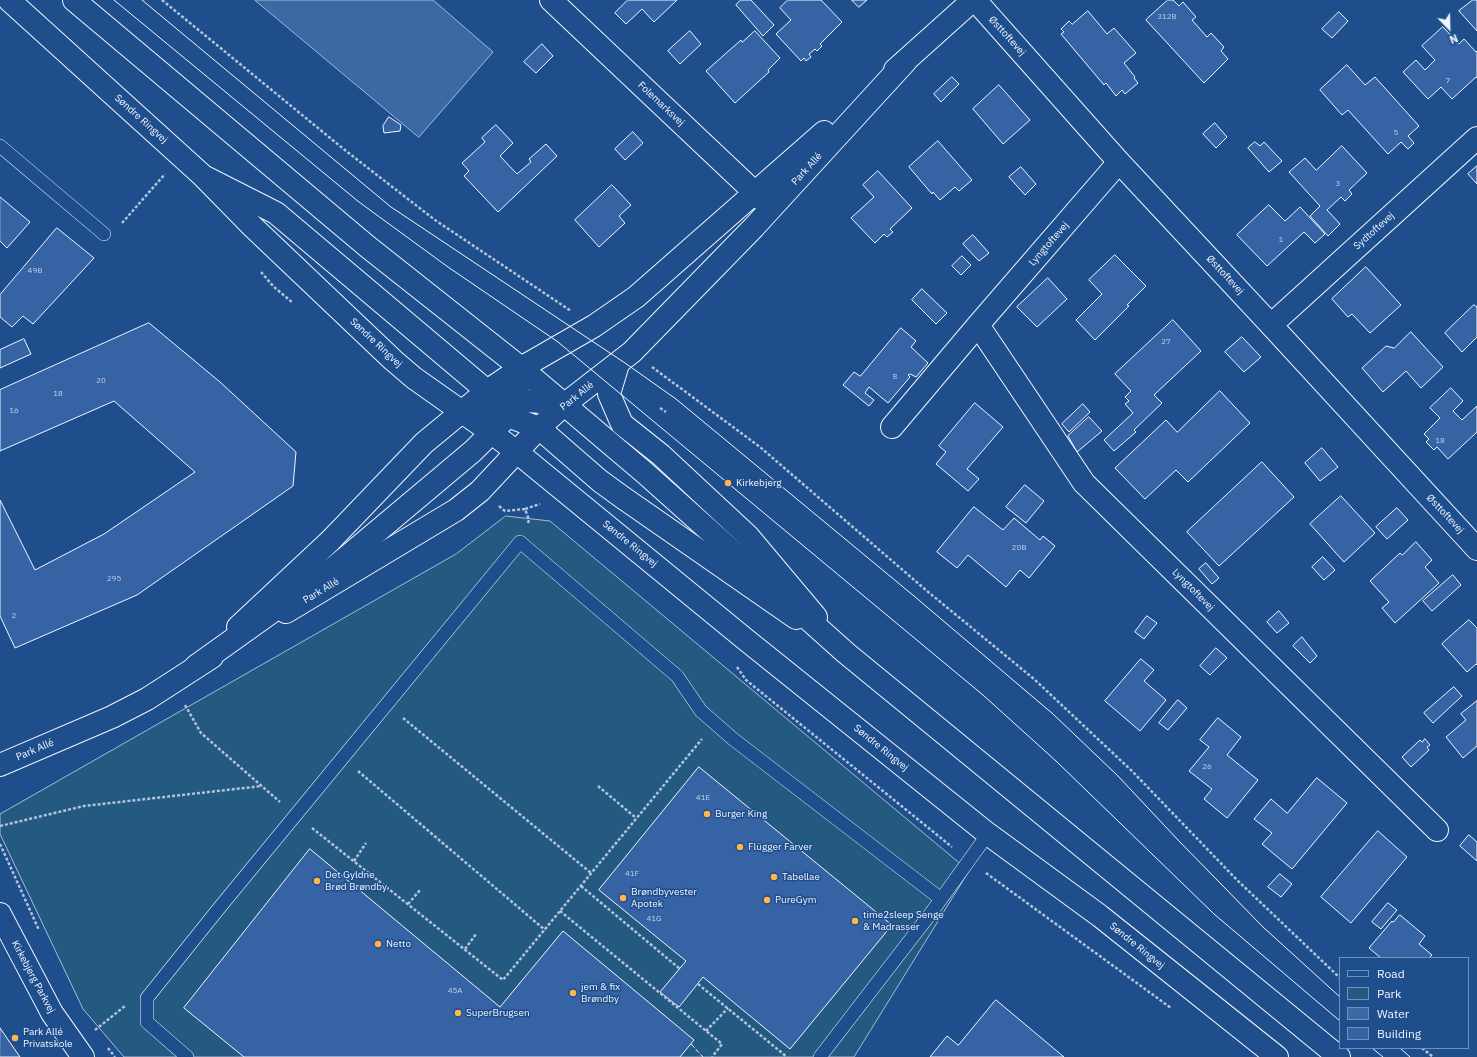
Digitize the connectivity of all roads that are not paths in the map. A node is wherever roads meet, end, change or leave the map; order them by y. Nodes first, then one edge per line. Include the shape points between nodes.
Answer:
1 (9, 0) edge
2 (74, 0) edge
3 (551, 0) edge
4 (974, 0) edge
5 (906, 61) junction
6 (1477, 138) edge
7 (0, 146) edge
8 (1119, 162) junction
9 (202, 175) junction
10 (756, 192) junction
11 (772, 208) junction
12 (104, 234) road end
13 (978, 325) junction
14 (1271, 325) junction
15 (625, 358) junction
16 (521, 368) junction
17 (487, 391) junction
18 (565, 404) junction
19 (512, 408) junction
20 (462, 412) junction
21 (539, 428) junction
22 (892, 428) dead end
23 (492, 433) junction
24 (518, 452) junction
25 (1477, 549) edge
26 (846, 654) junction
27 (196, 666) junction
28 (0, 765) edge
29 (1437, 830) dead end
30 (988, 834) junction
31 (941, 899) junction
32 (0, 914) edge
33 (83, 1057) edge
34 (187, 1057) edge
35 (820, 1057) edge
36 (1277, 1057) edge
37 (1339, 1057) edge

1 - 9 street, Søndre Ringvej
2 - 16 street via 368,247
3 - 10 street, Folemarksvej
4 - 5 street, Park Allé
4 - 8 street, Østtoftevej
5 - 10 street, Park Allé
5 - 11 street, Park Allé
6 - 14 street, Sydtoftevej
7 - 12 lane
8 - 13 street, Lyngtoftevej
8 - 14 street, Østtoftevej
9 - 17 street via 276,213
9 - 20 street, Søndre Ringvej via 253,228 393,360
10 - 11 street, Folemarksvej
10 - 16 street, Park Allé via 636,297 594,326
11 - 15 street, Park Allé
13 - 22 street, Lyngtoftevej
13 - 29 street, Lyngtoftevej via 1084,483
14 - 25 street, Østtoftevej
15 - 18 street, Park Allé
15 - 26 street via 609,394 622,424 661,455 748,536
16 - 17 street, Park Allé
16 - 18 street
16 - 19 street
17 - 19 street
17 - 20 street, Park Allé
18 - 19 street
18 - 21 street, Park Allé
18 - 26 street
19 - 20 street
19 - 21 street
19 - 23 street
20 - 23 street, Søndre Ringvej
20 - 27 street, Park Allé via 424,444 330,541
21 - 24 street, Park Allé
21 - 26 street via 600,481
23 - 24 street, Søndre Ringvej
23 - 27 street via 431,488 336,566
24 - 27 street, Park Allé via 480,491 456,510
24 - 30 street, Søndre Ringvej
26 - 37 street
27 - 28 street, Park Allé via 172,684 112,717
30 - 31 lane
30 - 36 street, Søndre Ringvej via 1100,916
31 - 34 lane via 733,739 700,711 677,676 520,542 147,998 147,1022
31 - 35 lane
32 - 33 street, Kirkebjerg Parkvej via 52,1013

